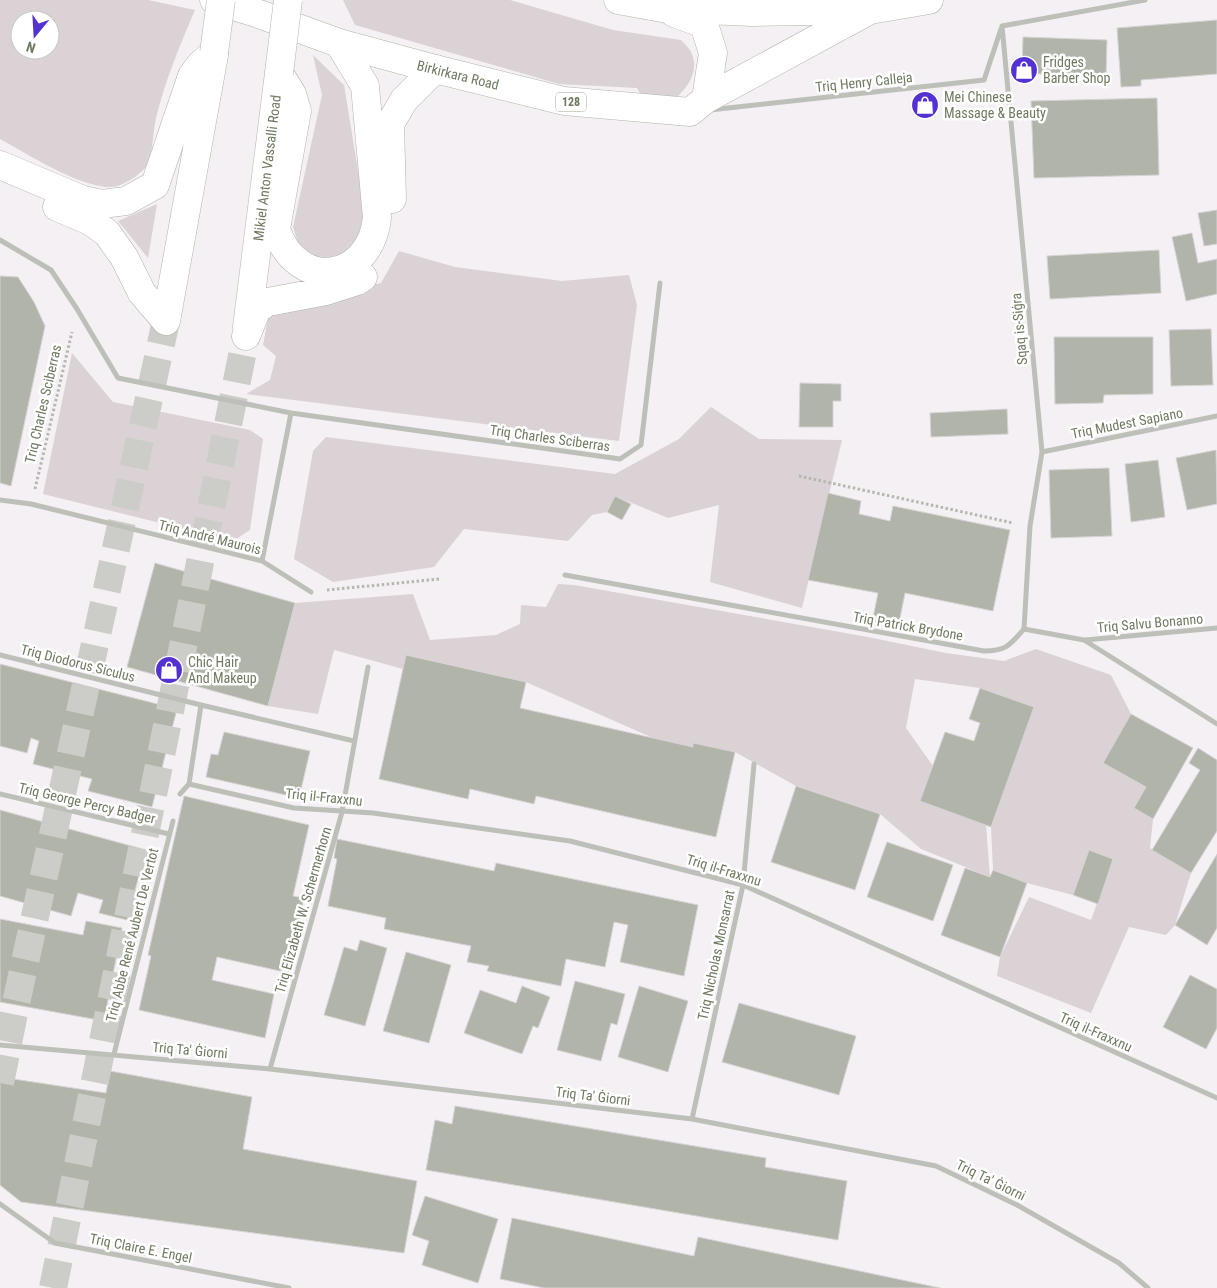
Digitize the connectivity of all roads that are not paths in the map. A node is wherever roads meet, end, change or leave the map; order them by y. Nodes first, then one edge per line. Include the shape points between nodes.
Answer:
1 (214, 0) edge
2 (221, 0) edge
3 (288, 0) edge
4 (618, 0) edge
5 (929, 0) edge
6 (1145, 0) edge
7 (662, 8) junction
8 (870, 10) junction
9 (1002, 26) junction
10 (340, 43) junction
11 (214, 53) junction
12 (435, 69) junction
13 (280, 73) junction
14 (698, 106) junction
15 (0, 165) edge
16 (0, 182) edge
17 (0, 240) edge
18 (660, 283) dead end
19 (291, 413) junction
20 (1217, 416) edge
21 (1042, 452) junction
22 (0, 500) edge
23 (262, 561) junction
24 (565, 575) dead end
25 (311, 592) road end
26 (1217, 628) edge
27 (1024, 629) junction
28 (1084, 640) junction
29 (0, 655) edge
30 (368, 667) dead end
31 (202, 705) junction
32 (1217, 724) edge
33 (354, 741) junction
34 (754, 764) dead end
35 (188, 784) junction
36 (0, 794) edge
37 (180, 794) dead end
38 (342, 812) junction
39 (173, 821) dead end
40 (169, 834) junction
41 (743, 884) junction
42 (0, 1045) edge
43 (114, 1054) junction
44 (270, 1069) junction
45 (1217, 1098) edge
46 (692, 1119) junction
47 (0, 1204) edge
48 (289, 1288) edge
49 (1148, 1288) edge

1 - 10 main road, Birkirkara Road / 128
2 - 11 main road, bridge
3 - 13 main road, Mikiel Anton Vassalli Road, bridge
4 - 7 main road
5 - 8 main road
6 - 9 street
7 - 8 main road via 752,12
7 - 14 main road via 704,24 713,54
8 - 14 main road
9 - 14 street, Triq Henry Calleja via 984,80
9 - 21 street, Sqaq is-Siġra
10 - 12 main road, Birkirkara Road / 128
10 - 13 main road via 365,86 376,218 373,237 364,252 351,264 334,270 317,271 303,266 288,254 276,229 297,111
11 - 15 main road via 192,76 155,185 126,201 102,204 83,200
11 - 16 main road via 166,321 142,293 124,257 107,233 90,220
12 - 13 main road, Mikiel Anton Vassalli Road via 404,100 390,124 393,225 376,268 357,281 326,291 268,302 257,309 246,336
12 - 14 main road, Birkirkara Road / 128 via 564,101
17 - 19 street, Triq Charles Sciberras via 50,270 118,378
18 - 19 street, Triq Charles Sciberras via 641,445 620,459
19 - 23 street
20 - 21 street, Triq Mudest Sapiano
21 - 27 street, Sqaq is-Siġra via 1030,526
22 - 23 street, Triq André Maurois via 31,504
23 - 25 street, Triq André Maurois
24 - 27 street, Triq Patrick Brydone via 984,651 998,651 1011,645
26 - 28 street, Triq Salvu Bonanno
27 - 28 street
28 - 32 street
29 - 31 street, Triq Diodorus Siculus
30 - 33 street, Triq Elizabeth W. Schermerhorn
31 - 33 street, Triq Diodorus Siculus
31 - 35 street
33 - 38 street, Triq Elizabeth W. Schermerhorn
34 - 41 street, Triq Nicholas Monsarrat
35 - 37 street
35 - 38 street, Triq il-Fraxxnu via 294,808
36 - 40 street, Triq George Percy Badger
38 - 41 street, Triq il-Fraxxnu via 570,841
38 - 44 street, Triq Elizabeth W. Schermerhorn
39 - 40 street, Triq Abbe René Aubert De Vertot
40 - 43 street, Triq Abbe René Aubert De Vertot
41 - 45 street, Triq il-Fraxxnu
41 - 46 street, Triq Nicholas Monsarrat
42 - 43 street, Triq Ta' Ġiorni
43 - 44 street, Triq Ta' Ġiorni
44 - 46 street, Triq Ta' Ġiorni
46 - 49 street, Triq Ta' Ġiorni via 936,1166 1026,1209 1118,1263
47 - 48 street, Triq Claire E. Engel via 55,1243

